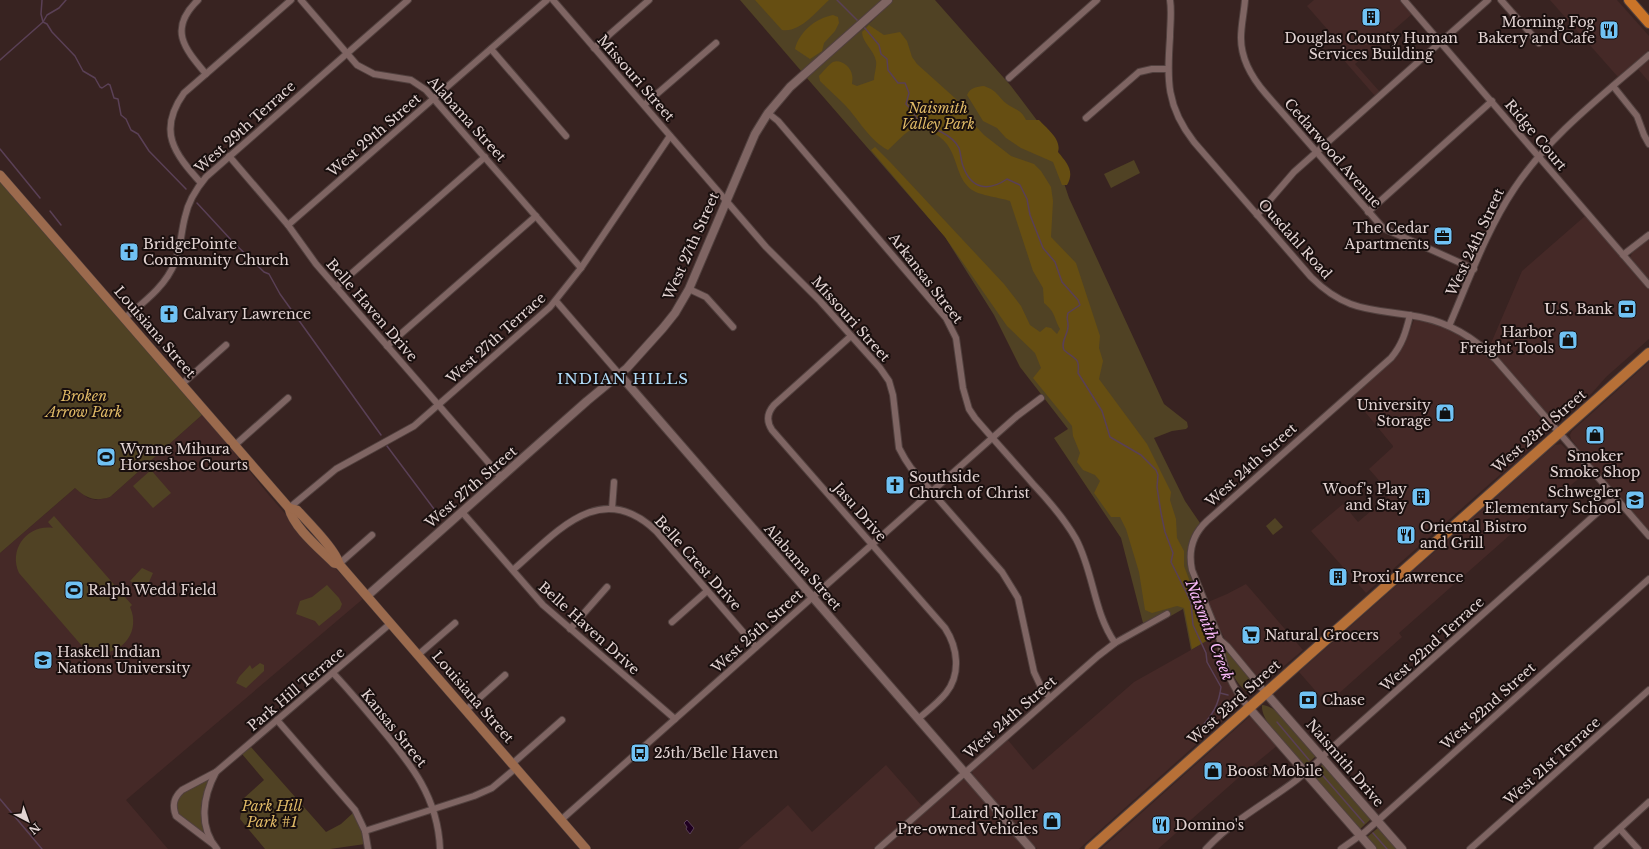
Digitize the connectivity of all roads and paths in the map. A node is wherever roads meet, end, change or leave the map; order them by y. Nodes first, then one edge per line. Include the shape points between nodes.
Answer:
1 (198, 0) edge
2 (291, 0) edge
3 (301, 0) edge
4 (408, 0) edge
5 (547, 0) edge
6 (553, 0) edge
7 (649, 0) edge
8 (888, 0) edge
9 (1097, 0) edge
10 (1170, 0) edge
11 (1245, 0) edge
12 (1404, 0) edge
13 (1488, 0) edge
14 (1501, 0) edge
15 (1629, 0) edge
16 (1649, 23) edge
17 (1441, 42) junction
18 (716, 43) dead end
19 (1539, 43) dead end
20 (594, 48) junction
21 (491, 49) junction
22 (347, 54) junction
23 (1649, 55) edge
24 (1168, 69) junction
25 (206, 74) junction
26 (1009, 78) dead end
27 (1613, 86) junction
28 (434, 98) junction
29 (1492, 101) junction
30 (644, 105) junction
31 (768, 113) junction
32 (1086, 118) dead end
33 (566, 136) dead end
34 (670, 136) junction
35 (1649, 144) edge
36 (1316, 153) junction
37 (229, 156) junction
38 (1539, 156) junction
39 (485, 157) junction
40 (0, 175) edge
41 (201, 183) junction
42 (726, 201) junction
43 (1368, 212) junction
44 (1257, 215) junction
45 (536, 216) junction
46 (288, 225) junction
47 (1649, 235) edge
48 (1624, 255) junction
49 (581, 268) junction
50 (1474, 269) junction
51 (1649, 285) edge
52 (336, 287) junction
53 (689, 289) junction
54 (556, 301) junction
55 (1410, 315) junction
56 (125, 318) junction
57 (1449, 326) junction
58 (733, 327) dead end
59 (851, 336) junction
60 (226, 344) dead end
61 (387, 346) junction
62 (1649, 353) edge
63 (620, 375) junction
64 (182, 384) junction
65 (288, 398) dead end
66 (1041, 398) dead end
67 (439, 405) junction
68 (1559, 432) junction
69 (992, 438) junction
70 (235, 445) junction
71 (501, 477) junction
72 (614, 482) dead end
73 (932, 492) junction
74 (1615, 497) junction
75 (290, 508) junction
76 (612, 509) junction
77 (462, 512) junction
78 (372, 535) dead end
79 (1649, 536) edge
80 (872, 544) junction
81 (1191, 549) joint
82 (339, 564) junction
83 (513, 570) junction
84 (1649, 579) edge
85 (607, 586) dead end
86 (708, 591) junction
87 (367, 596) junction
88 (813, 597) junction
89 (1167, 614) dead end
90 (455, 622) dead end
91 (672, 622) dead end
92 (391, 623) junction
93 (570, 629) junction
94 (1220, 640) junction
95 (1115, 643) junction
96 (756, 647) junction
97 (418, 655) junction
98 (333, 673) junction
99 (505, 676) dead end
100 (1649, 690) edge
101 (1266, 692) junction
102 (1050, 698) junction
103 (1248, 708) junction
104 (466, 710) junction
105 (675, 719) junction
106 (918, 719) junction
107 (277, 720) junction
108 (562, 720) dead end
109 (1323, 757) junction
110 (514, 766) junction
111 (216, 772) junction
112 (964, 772) junction
113 (1306, 773) junction
114 (1649, 802) edge
115 (434, 809) junction
116 (561, 820) junction
117 (1378, 821) junction
118 (1620, 828) junction
119 (365, 831) junction
120 (1360, 836) junction
121 (215, 847) edge
122 (368, 849) edge
123 (440, 849) edge
124 (586, 849) edge
125 (878, 849) edge
126 (1031, 849) edge
127 (1090, 849) edge
128 (1206, 849) edge
129 (1341, 849) edge
130 (1372, 849) edge
131 (1402, 849) edge
132 (1470, 849) edge
133 (1596, 849) edge
134 (1638, 849) edge

1 - 25 street via 184,18 182,38 189,55
2 - 25 street
3 - 22 street, Alabama Street
4 - 22 street, West 29th Terrace
5 - 21 street, West 29th Street
6 - 20 street, Missouri Street
7 - 20 street
8 - 31 street, West 27th Street via 790,87
9 - 26 street
10 - 24 street, Ousdahl Road
11 - 36 street, Cedarwood Avenue via 1241,37 1247,67 1262,90
12 - 17 street, Ridge Court
13 - 17 street
14 - 19 street
15 - 16 highway
17 - 29 street, Ridge Court
17 - 36 street
18 - 30 street
20 - 30 street, Missouri Street
21 - 28 street, West 29th Street
21 - 33 street
22 - 28 street, Alabama Street via 357,65 374,74 415,82
22 - 37 street, West 29th Terrace
23 - 27 street, West 24th Street
24 - 32 street via 1139,72
24 - 44 street, Ousdahl Road via 1171,96 1184,128
25 - 41 street via 179,100 171,125 172,140 179,157
27 - 35 street via 1638,116
27 - 38 street, West 24th Street
28 - 39 street, Alabama Street
28 - 46 street, West 29th Street
29 - 38 street, Ridge Court
29 - 43 street
30 - 34 street, Missouri Street
31 - 42 street, West 27th Street via 755,134
31 - 69 street, Arkansas Street via 778,121 946,318 957,342 963,388 969,409
34 - 42 street, Missouri Street
34 - 49 street, West 27th Terrace
36 - 43 street, Cedarwood Avenue
36 - 44 street via 1282,185
37 - 41 street, West 29th Terrace
37 - 46 street, Belle Haven Drive
38 - 48 street, Ridge Court
38 - 50 street, West 24th Street via 1499,213
39 - 45 street, Alabama Street
39 - 52 street
40 - 56 main road, Louisiana Street
41 - 56 street, West 29th Terrace via 187,208 181,245 172,269 160,286
42 - 53 street, West 27th Street
42 - 59 street, Missouri Street
43 - 50 street, Cedarwood Avenue via 1389,231
44 - 55 street, Ousdahl Road via 1311,277 1332,295 1360,308
45 - 49 street, Alabama Street
45 - 61 street
46 - 52 street, Belle Haven Drive
47 - 48 street
48 - 51 street, Ridge Court
49 - 54 street, West 27th Terrace
50 - 57 street, West 24th Street
52 - 61 street, Belle Haven Drive
53 - 58 street via 706,297
53 - 63 street, West 27th Street via 663,328
54 - 63 street, Alabama Street
54 - 67 street, West 27th Terrace
55 - 57 street, Ousdahl Road
55 - 81 street, West 24th Street via 1404,338 1394,354 1201,526
56 - 64 main road, Louisiana Street
57 - 68 street, Ousdahl Road via 1471,338 1492,356
59 - 73 street, Missouri Street via 880,368 888,381 893,395 901,454
59 - 80 street, Jasu Drive via 774,405 769,412 768,421 772,430
60 - 64 street
61 - 67 street, Belle Haven Drive
62 - 68 main road, West 23rd Street
63 - 71 street, West 27th Street
63 - 88 street, Alabama Street
64 - 70 main road, Louisiana Street
65 - 70 street
66 - 69 street, West 25th Street
67 - 71 street, Belle Haven Drive
67 - 75 street, West 27th Terrace via 404,432 336,469
68 - 74 street, Ousdahl Road
68 - 101 main road, West 23rd Street
69 - 73 street, West 25th Street
69 - 95 street, Arkansas Street via 1054,507 1076,539 1088,570 1100,616
70 - 75 main road, Louisiana Street
71 - 77 street, West 27th Street
72 - 76 street
73 - 80 street, West 25th Street
73 - 102 street, Missouri Street via 1015,590 1021,606 1034,672
74 - 79 street, Ousdahl Road
74 - 109 street, West 22nd Terrace
75 - 82 main road, Louisiana Street via 291,515 298,524 334,563
76 - 83 street, Belle Crest Drive via 597,510 572,520
76 - 86 street, Belle Crest Drive via 630,513 650,525
77 - 83 street, Belle Haven Drive
77 - 87 street, West 27th Street
78 - 82 street
80 - 88 street, West 25th Street
80 - 106 street, Jasu Drive via 945,628 955,649 956,668 951,684 941,698
81 - 94 street, Naismith Drive via 1192,570
82 - 87 main road, Louisiana Street
83 - 93 street, Belle Haven Drive via 543,605
84 - 117 street, West 22nd Street
85 - 93 street
86 - 91 street
86 - 96 street, Belle Crest Drive
87 - 92 main road, Louisiana Street
88 - 96 street, West 25th Street
88 - 106 street, Alabama Street
89 - 95 street, West 24th Street
90 - 97 street
92 - 97 main road, Louisiana Street
92 - 98 street, Park Hill Terrace
93 - 105 street, Belle Haven Drive
94 - 101 street, Naismith Drive
94 - 103 street, Naismith Drive via 1232,684
95 - 102 street, West 24th Street
96 - 105 street, West 25th Street
97 - 104 main road, Louisiana Street
98 - 107 street, Park Hill Terrace
98 - 115 street, Kansas Street via 408,760 422,782
99 - 104 street
100 - 132 street, West 21st Terrace
101 - 103 main road, West 23rd Street
101 - 109 street, Naismith Drive
102 - 112 street, West 24th Street
103 - 113 street, Naismith Drive
103 - 127 main road, West 23rd Street
104 - 110 main road, Louisiana Street
105 - 116 street, West 25th Street
106 - 112 street, Alabama Street
107 - 111 street, Park Hill Terrace
107 - 119 street via 348,802
108 - 110 street
109 - 113 street, West 22nd Terrace
109 - 117 street, Naismith Drive
110 - 115 street via 499,783 482,793
110 - 116 main road, Louisiana Street
111 - 121 street, Park Hill Terrace via 206,798 205,819
111 - 121 street, Park Hill Terrace via 177,794 173,810 176,816
112 - 125 street, West 24th Street
112 - 126 street, Alabama Street
113 - 120 street, Naismith Drive
113 - 128 street, West 22nd Terrace via 1233,824
114 - 118 street
115 - 119 street
115 - 123 street, Kansas Street
116 - 124 main road, Louisiana Street
117 - 120 street, West 22nd Street
117 - 131 street, Naismith Drive
118 - 133 street
118 - 134 street
119 - 122 street
120 - 129 street, West 22nd Street
120 - 130 street, Naismith Drive

